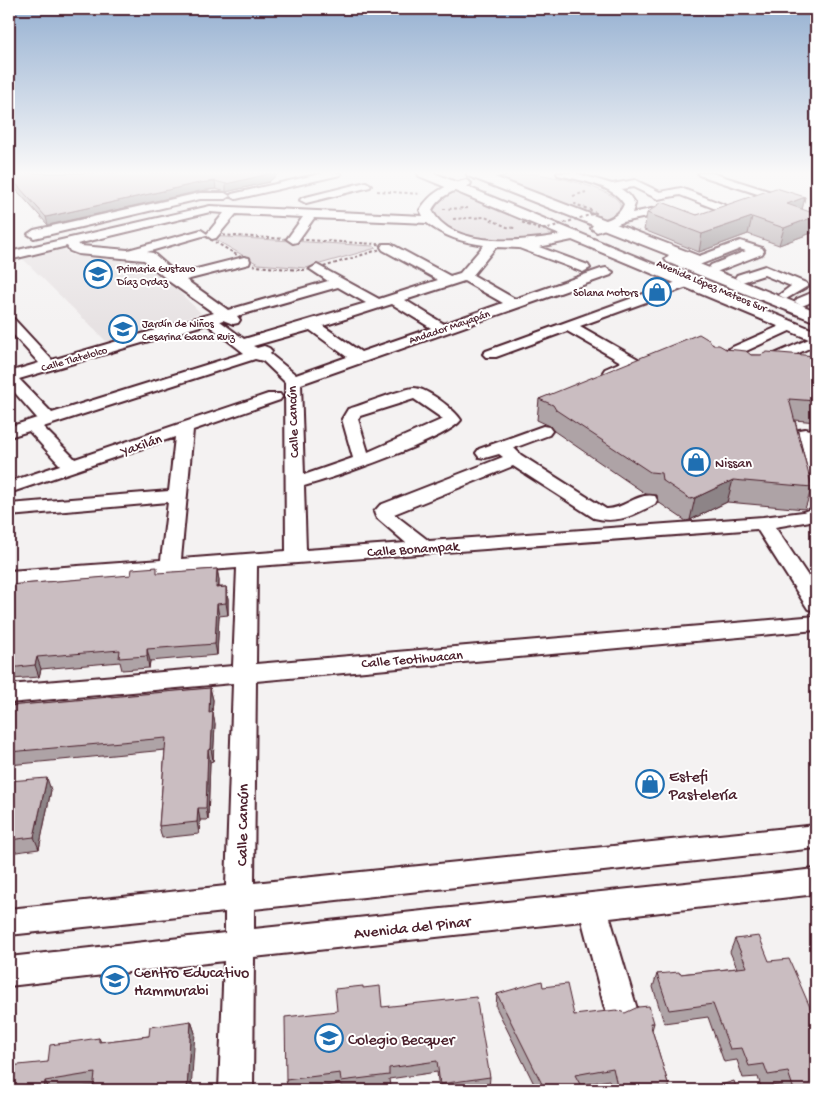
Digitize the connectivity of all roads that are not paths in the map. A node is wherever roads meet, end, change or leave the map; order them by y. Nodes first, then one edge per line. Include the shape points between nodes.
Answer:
1 (81, 224) edge
2 (91, 224) edge
3 (145, 224) edge
4 (217, 224) edge
5 (304, 224) edge
6 (348, 224) edge
7 (404, 224) edge
8 (440, 224) edge
9 (545, 224) edge
10 (574, 224) edge
11 (607, 224) joint
12 (34, 234) dead end
13 (104, 234) junction
14 (387, 235) junction
15 (572, 236) junction
16 (293, 239) dead end
17 (70, 242) junction
18 (493, 243) junction
19 (519, 245) junction
20 (128, 253) junction
21 (9, 256) edge
22 (244, 261) dead end
23 (699, 261) junction
24 (583, 268) dead end
25 (716, 268) junction
26 (317, 269) dead end
27 (606, 272) dead end
28 (465, 276) junction
29 (175, 279) junction
30 (339, 282) junction
31 (449, 282) junction
32 (685, 283) junction
33 (394, 299) junction
34 (812, 302) edge
35 (377, 304) junction
36 (514, 304) junction
37 (226, 314) junction
38 (209, 318) junction
39 (816, 318) edge
40 (9, 322) edge
41 (312, 324) junction
42 (567, 325) junction
43 (789, 326) junction
44 (442, 329) junction
45 (816, 329) edge
46 (816, 338) edge
47 (259, 349) junction
48 (491, 354) dead end
49 (359, 358) junction
50 (715, 360) edge
51 (49, 365) junction
52 (751, 370) edge
53 (9, 377) edge
54 (596, 378) edge
55 (293, 381) junction
56 (274, 398) dead end
57 (39, 421) junction
58 (186, 428) junction
59 (9, 432) edge
60 (543, 432) dead end
61 (805, 434) dead end
62 (501, 453) junction
63 (362, 460) junction
64 (72, 467) junction
65 (816, 470) edge
66 (294, 482) junction
67 (9, 488) edge
68 (176, 496) junction
69 (648, 500) dead end
70 (9, 510) edge
71 (816, 513) edge
72 (763, 522) junction
73 (424, 547) junction
74 (296, 556) junction
75 (247, 561) junction
76 (170, 566) junction
77 (9, 578) edge
78 (816, 604) edge
79 (816, 622) edge
80 (245, 673) junction
81 (9, 694) edge
82 (816, 837) edge
83 (816, 882) edge
84 (240, 898) junction
85 (594, 906) junction
86 (9, 922) edge
87 (239, 945) junction
88 (9, 972) edge
89 (621, 1009) dead end
90 (236, 1090) edge

1 - 12 street
2 - 13 street via 89,229
3 - 13 street
4 - 20 street via 206,234
5 - 16 street
6 - 14 street
7 - 14 street
8 - 18 street via 448,232 462,237
9 - 15 main road
10 - 45 main road, Avenida López Mateos Sur
11 - 23 main road
11 - 39 main road, Avenida López Mateos Sur
13 - 17 street
14 - 31 street
15 - 19 street
15 - 32 main road
17 - 20 street, Calle Cancún via 78,250
17 - 21 street
18 - 19 street
18 - 28 street
19 - 24 street
20 - 29 street, Calle Cancún via 152,258
22 - 29 street
23 - 25 main road
23 - 25 street via 741,245 758,251
25 - 34 main road
26 - 30 street
27 - 36 street, Andador Mayapán
28 - 31 street
28 - 36 street
29 - 37 street, Calle Cancún
30 - 35 street
30 - 37 street, Calle Tlatelolco
31 - 33 street
32 - 42 street
32 - 43 main road
33 - 35 street
33 - 44 street
35 - 41 street
36 - 44 street, Andador Mayapán
37 - 38 street, Calle Tlatelolco
37 - 47 street, Calle Cancún
38 - 47 street, Calle Cancún
38 - 51 street, Calle Tlatelolco
40 - 51 street
41 - 47 street
41 - 49 street
42 - 48 street
42 - 54 street via 634,362
43 - 46 main road
43 - 50 street
44 - 49 street, Andador Mayapán
46 - 52 street
47 - 55 street, Calle Cancún
47 - 57 street
49 - 55 street, Andador Mayapán
51 - 53 street, Calle Tlatelolco
53 - 57 street
55 - 66 street, Calle Cancún
56 - 58 street, Yaxilán
57 - 59 street
57 - 64 street
58 - 64 street, Yaxilán
58 - 68 street
60 - 62 street
61 - 65 street
62 - 69 street via 606,515 617,515
62 - 73 street via 386,509 386,517
63 - 63 street via 350,419 354,413 415,393 453,420
63 - 66 street via 323,476
64 - 67 street, Yaxilán
66 - 74 street, Calle Cancún
68 - 70 street
68 - 76 street
71 - 72 street, Calle Bonampak
72 - 73 street, Calle Bonampak
72 - 78 street
73 - 74 street, Calle Bonampak
74 - 75 street, Calle Bonampak
75 - 76 street, Calle Bonampak
75 - 80 street, Calle Cancún
76 - 77 street, Calle Bonampak
79 - 80 street, Calle Teotihuacan
80 - 81 street, Calle Teotihuacan
80 - 84 street, Calle Cancún
82 - 84 street
83 - 85 street, Avenida del Pinar
84 - 86 street
84 - 87 street, Calle Cancún
85 - 87 street, Avenida del Pinar
85 - 89 street
87 - 88 street, Avenida del Pinar
87 - 90 street, Calle Cancún

